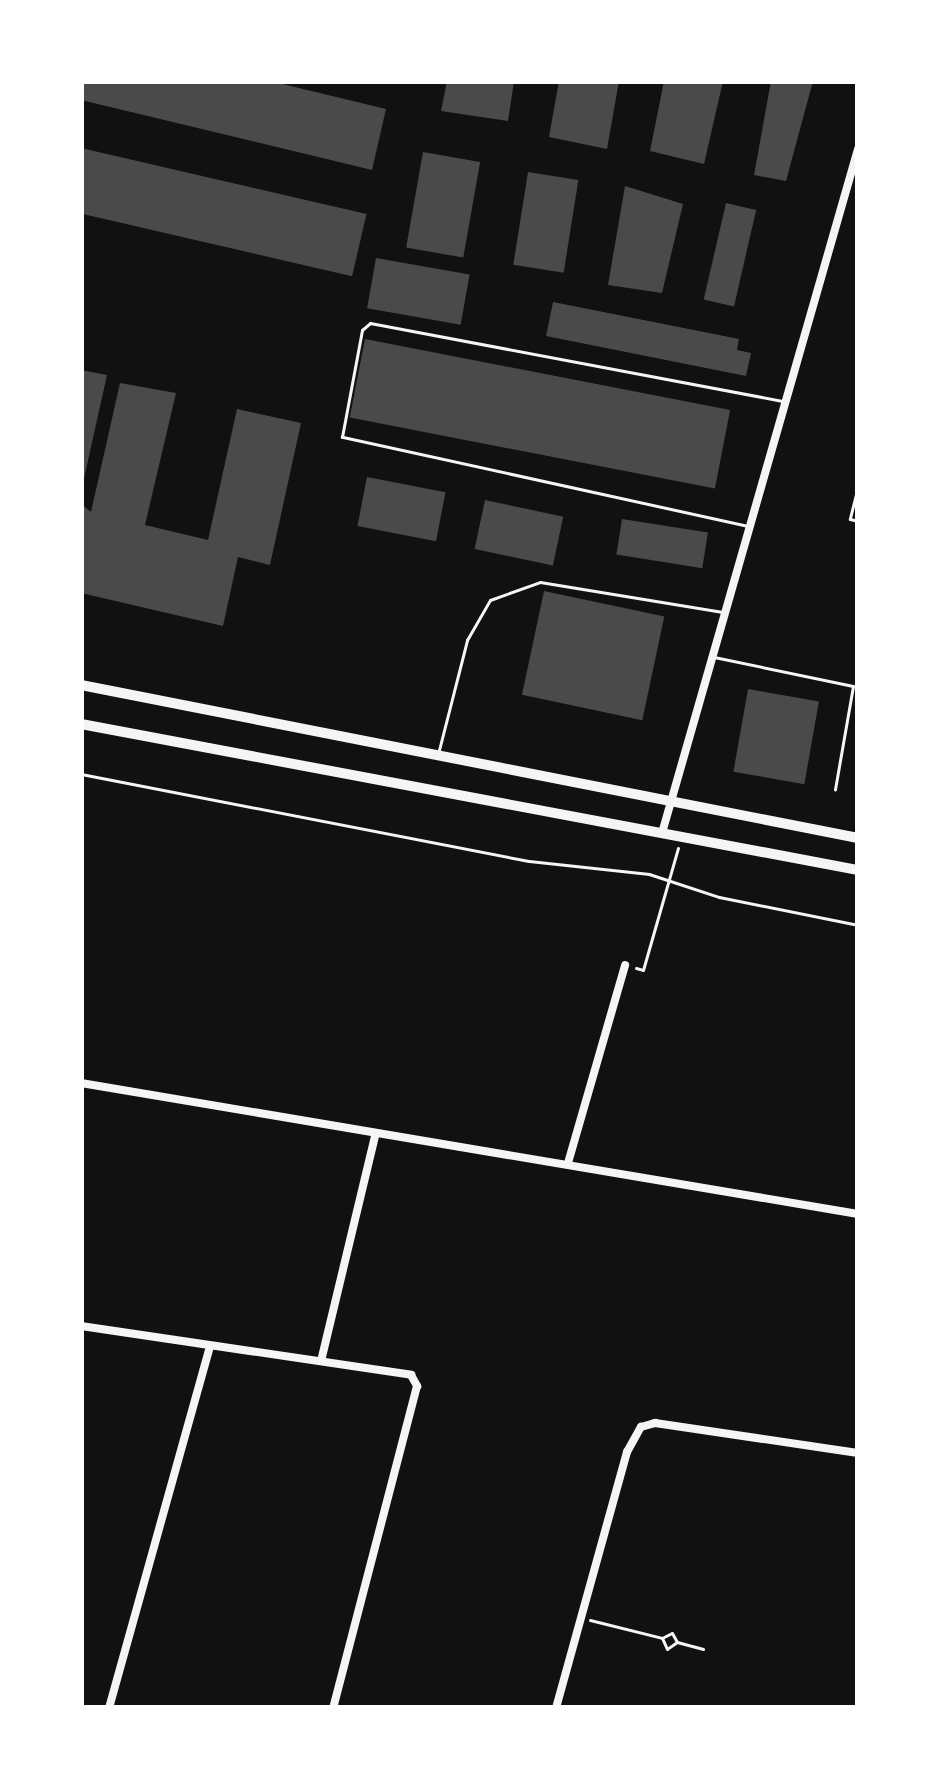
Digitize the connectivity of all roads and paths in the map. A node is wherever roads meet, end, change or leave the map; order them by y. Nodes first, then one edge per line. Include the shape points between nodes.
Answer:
1 (858, 148) edge
2 (853, 182) edge
3 (785, 402) junction
4 (858, 486) edge
5 (858, 521) edge
6 (750, 526) junction
7 (725, 613) junction
8 (713, 656) junction
9 (81, 685) edge
10 (81, 724) edge
11 (438, 757) junction
12 (81, 774) edge
13 (835, 789) dead end
14 (671, 802) junction
15 (662, 833) junction
16 (858, 838) edge
17 (679, 846) dead end
18 (858, 870) edge
19 (669, 880) junction
20 (858, 925) edge
21 (625, 965) joint
22 (81, 1082) edge
23 (375, 1136) junction
24 (568, 1163) junction
25 (858, 1214) edge
26 (81, 1326) edge
27 (210, 1347) junction
28 (322, 1357) junction
29 (858, 1453) edge
30 (582, 1618) junction
31 (662, 1638) junction
32 (677, 1642) junction
33 (704, 1649) dead end
34 (109, 1708) edge
35 (333, 1708) edge
36 (556, 1708) edge

1 - 2 street
2 - 3 street
3 - 6 street
3 - 6 lane via 370,323 362,330 342,436
4 - 5 lane via 850,519
6 - 7 street
7 - 8 street
7 - 11 lane via 539,582 490,601 467,640
8 - 13 lane via 853,686
8 - 14 street
9 - 11 main road
10 - 15 main road
11 - 14 main road
12 - 19 path via 529,861
14 - 15 street
14 - 16 main road
15 - 18 main road
17 - 19 path
19 - 20 path
19 - 21 path via 643,970
21 - 24 street
22 - 23 street
23 - 24 street
23 - 28 street
24 - 25 street
26 - 27 street
27 - 28 street
27 - 34 street
28 - 35 street via 411,1376 417,1387
29 - 30 street via 641,1427
30 - 31 path
30 - 36 street
31 - 32 path via 671,1633
31 - 32 path via 667,1649
32 - 33 path

